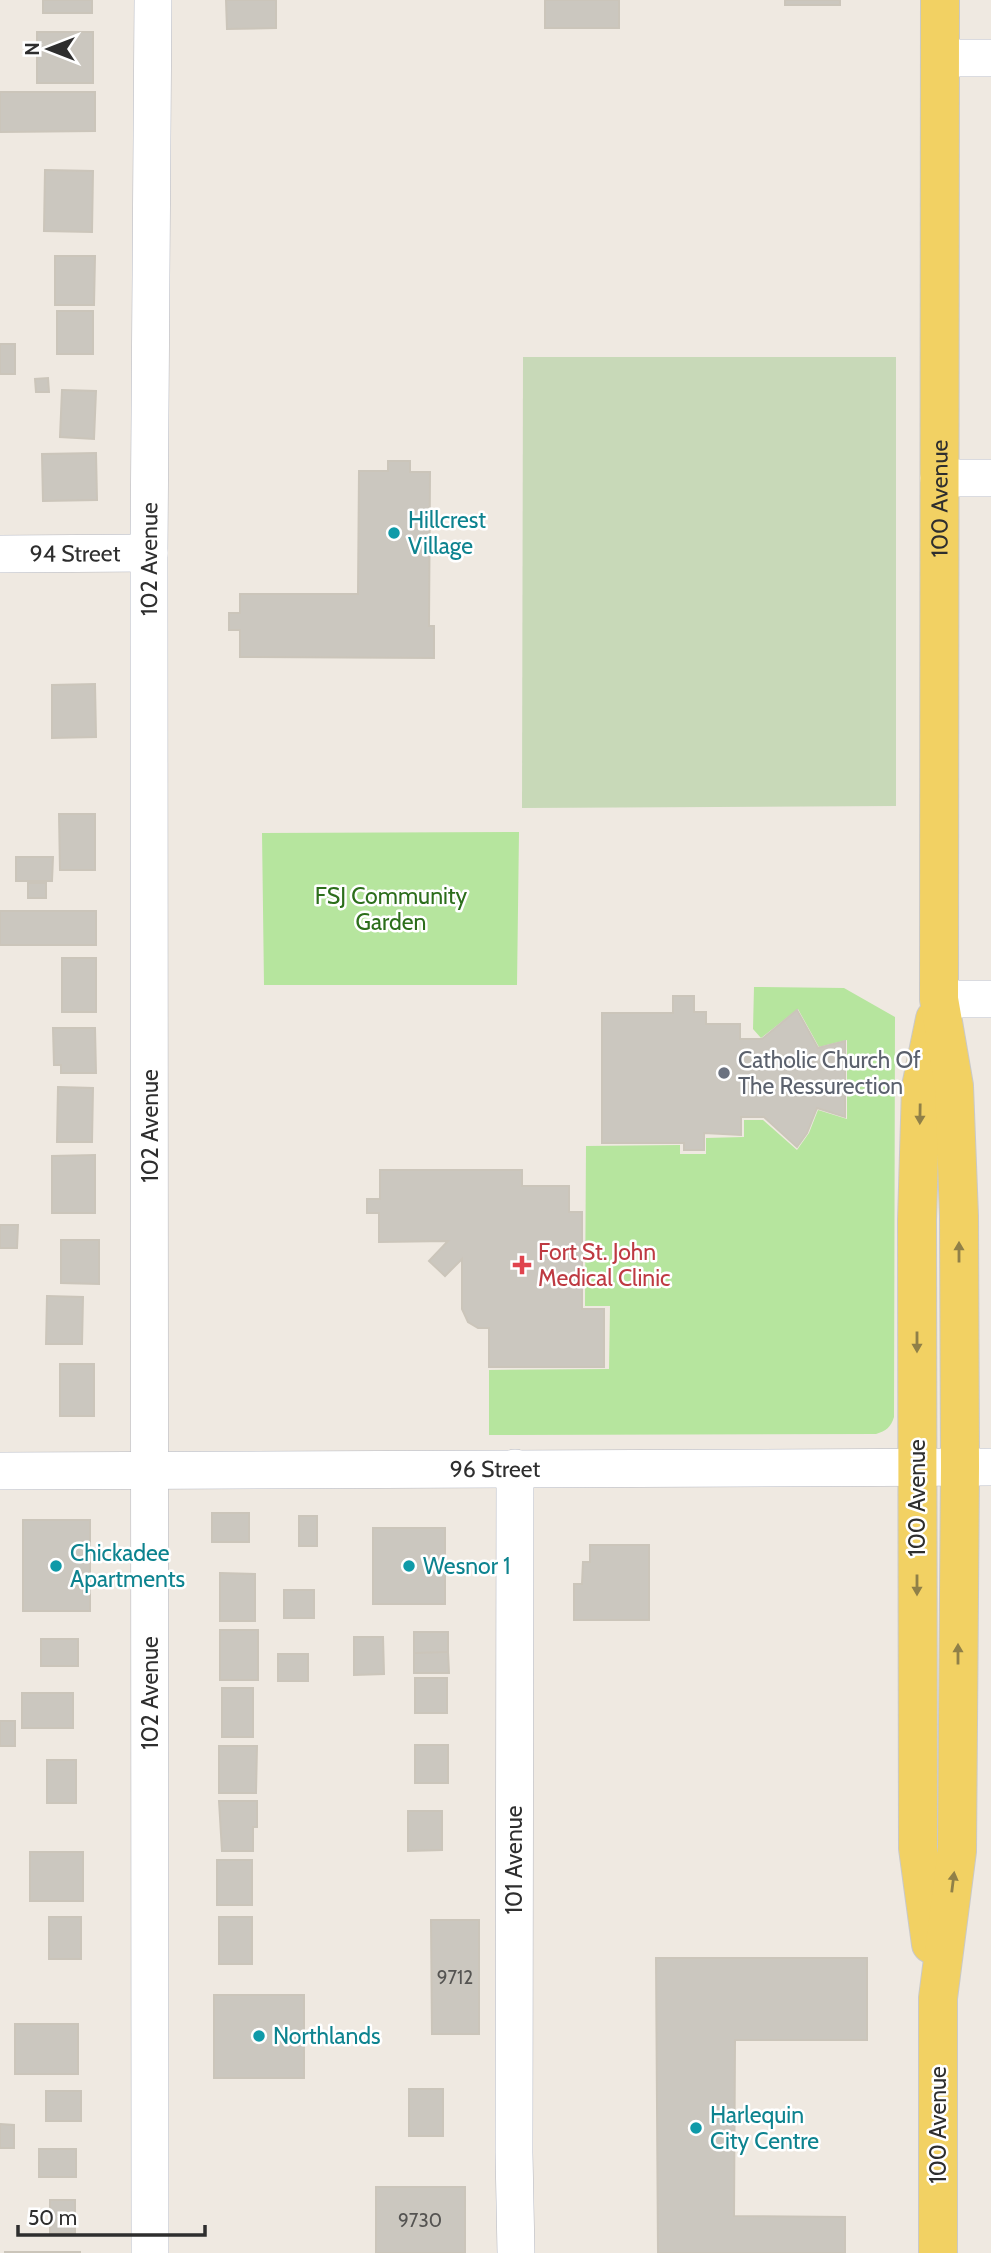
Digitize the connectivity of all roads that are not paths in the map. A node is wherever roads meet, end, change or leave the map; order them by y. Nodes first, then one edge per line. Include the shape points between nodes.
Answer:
1 (153, 0) edge
2 (940, 0) edge
3 (940, 58) junction
4 (991, 58) edge
5 (939, 478) junction
6 (991, 478) edge
7 (149, 553) junction
8 (0, 554) edge
9 (939, 999) junction
10 (991, 999) edge
11 (975, 1467) edge
12 (515, 1468) junction
13 (917, 1468) junction
14 (0, 1471) edge
15 (150, 1471) junction
16 (938, 1998) junction
17 (150, 2253) edge
18 (516, 2253) edge
19 (938, 2253) edge

1 - 7 street, 102 Avenue
2 - 3 main road, 100 Avenue
3 - 4 street
3 - 5 main road, 100 Avenue
5 - 6 street
5 - 9 main road, 100 Avenue
7 - 8 street, 94 Street
7 - 15 street, 102 Avenue
9 - 10 street
11 -> 9 main road, 100 Avenue via 954,1086
9 -> 13 main road, 100 Avenue via 921,1087
11 - 13 street, 96 Street
16 -> 11 main road, 100 Avenue via 957,1851
12 - 13 street, 96 Street
12 - 15 street, 96 Street
12 - 18 street, 101 Avenue
13 -> 16 main road, 100 Avenue via 918,1848
14 - 15 street, 96 Street
15 - 17 street, 102 Avenue
16 - 19 main road, 100 Avenue

